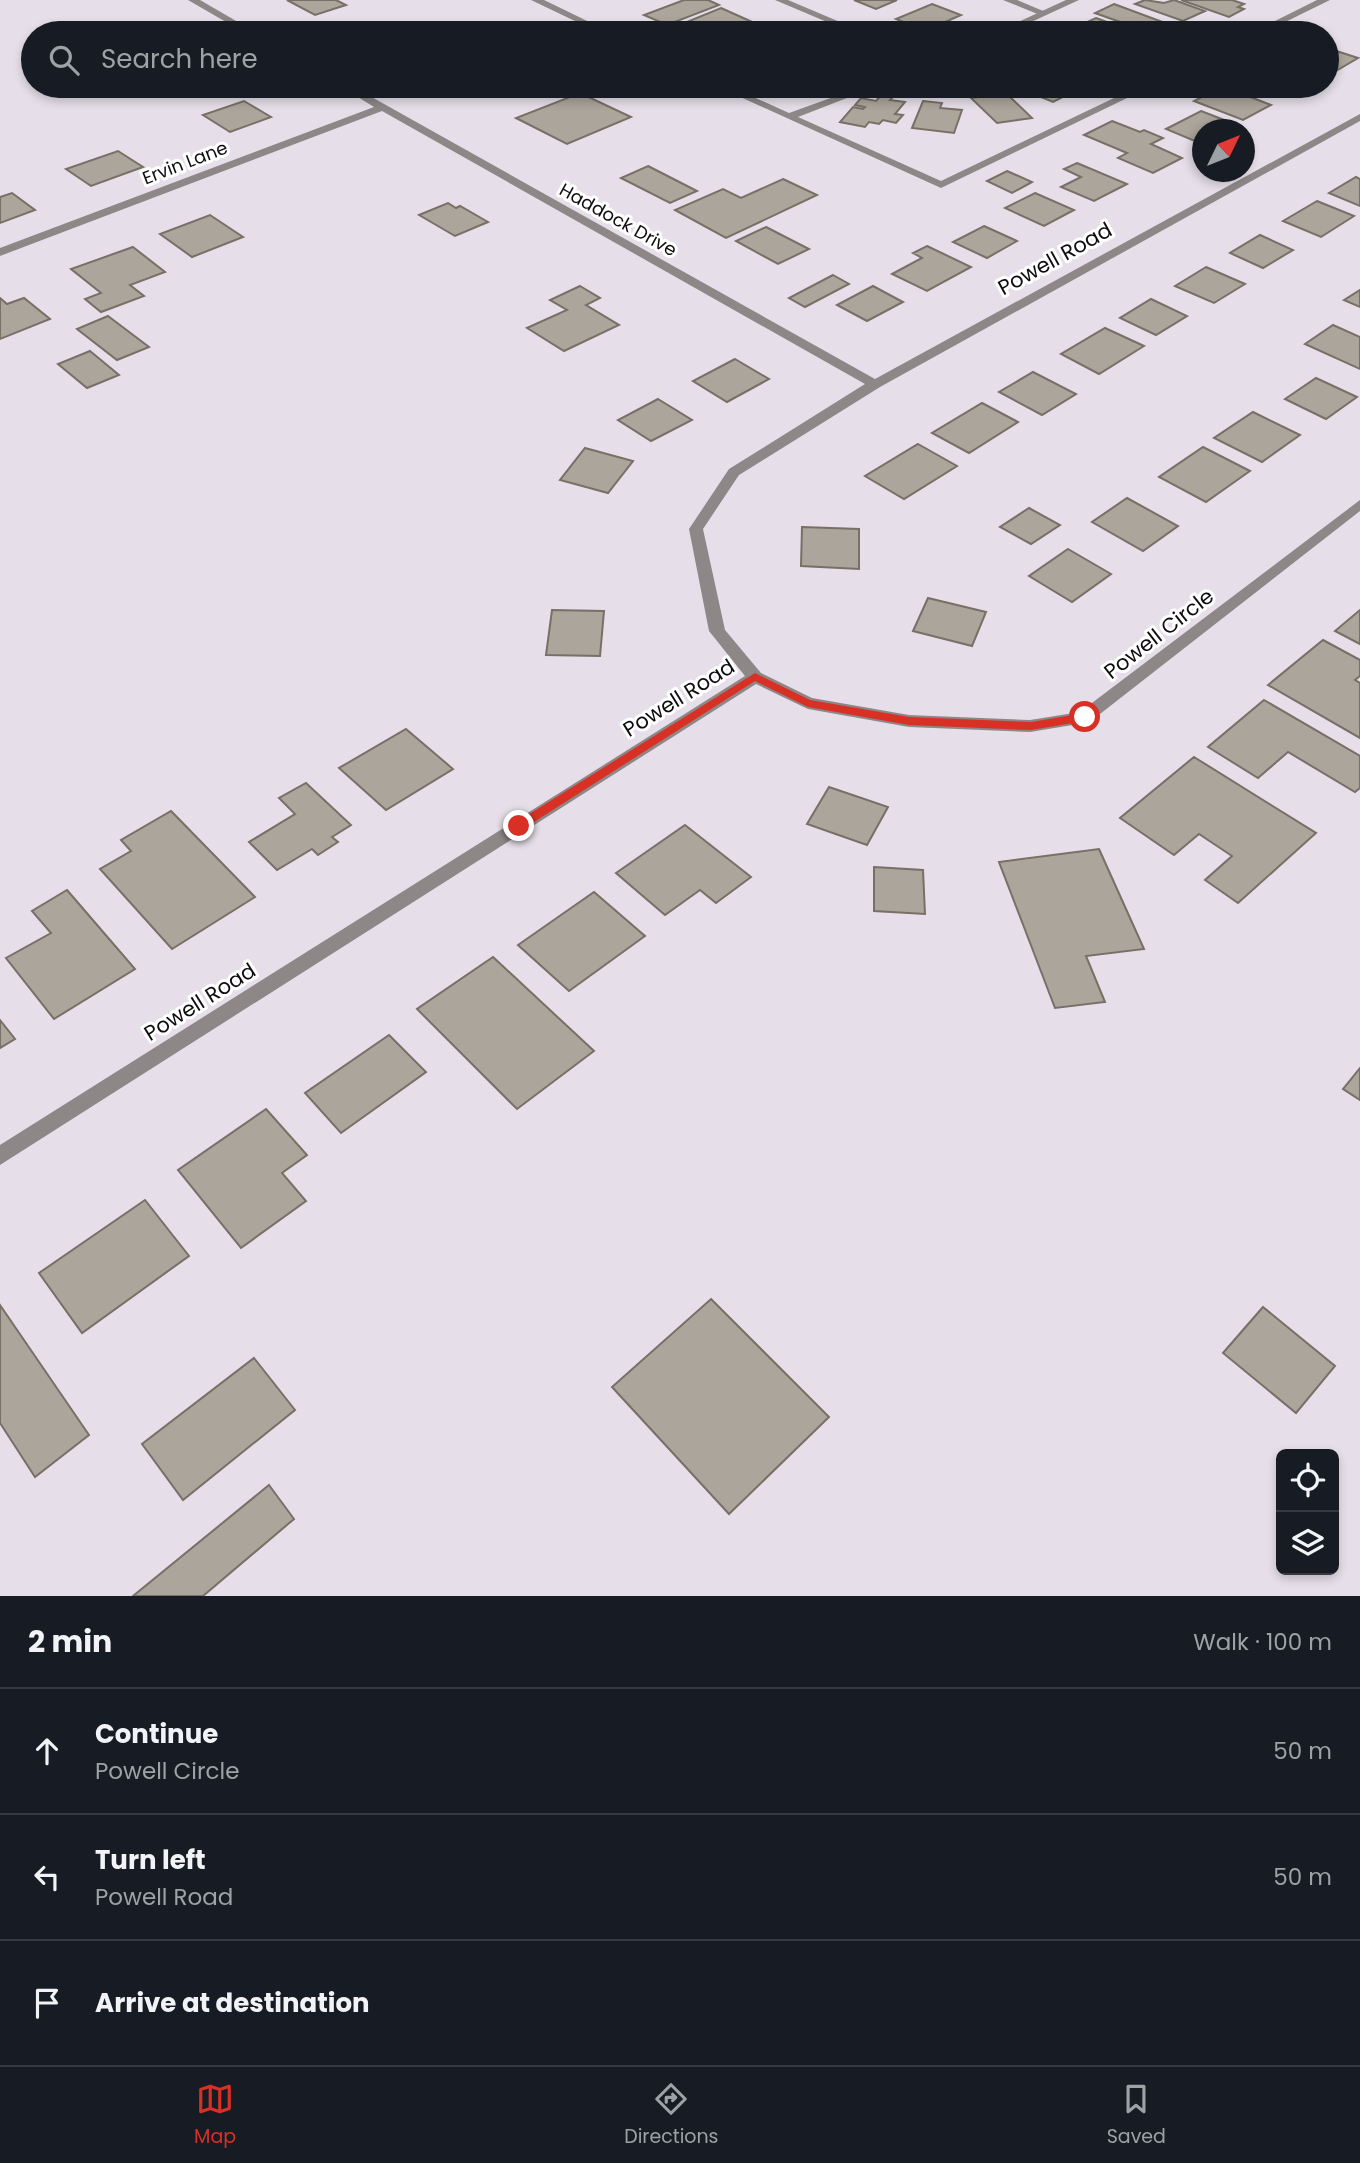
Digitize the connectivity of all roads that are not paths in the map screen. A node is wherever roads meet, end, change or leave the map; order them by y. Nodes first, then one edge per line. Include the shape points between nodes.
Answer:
1 (193, 0) edge
2 (536, 0) edge
3 (780, 0) edge
4 (1008, 0) edge
5 (1074, 0) edge
6 (1325, 0) edge
7 (1043, 13) junction
8 (231, 21) edge
9 (581, 21) edge
10 (832, 21) edge
11 (1025, 21) edge
12 (1281, 21) edge
13 (367, 98) edge
14 (747, 98) edge
15 (840, 98) edge
16 (1122, 98) edge
17 (383, 107) junction
18 (789, 117) junction
19 (1360, 117) edge
20 (0, 252) edge
21 (875, 384) junction
22 (1360, 504) edge
23 (755, 677) junction
24 (0, 1156) edge

1 - 8 street
2 - 9 street
3 - 10 street
4 - 7 street
5 - 7 street
6 - 12 street
7 - 11 street
13 - 17 street, Haddock Drive
14 - 18 street
15 - 18 street
16 - 18 street via 941,185
17 - 20 street, Ervin Lane
17 - 21 street, Haddock Drive
19 - 21 street, Powell Road
21 - 23 street, Powell Road via 734,471 696,529 717,631
22 - 23 street, Powell Circle via 1085,717 1031,726 909,721 808,703
23 - 24 street, Powell Road

